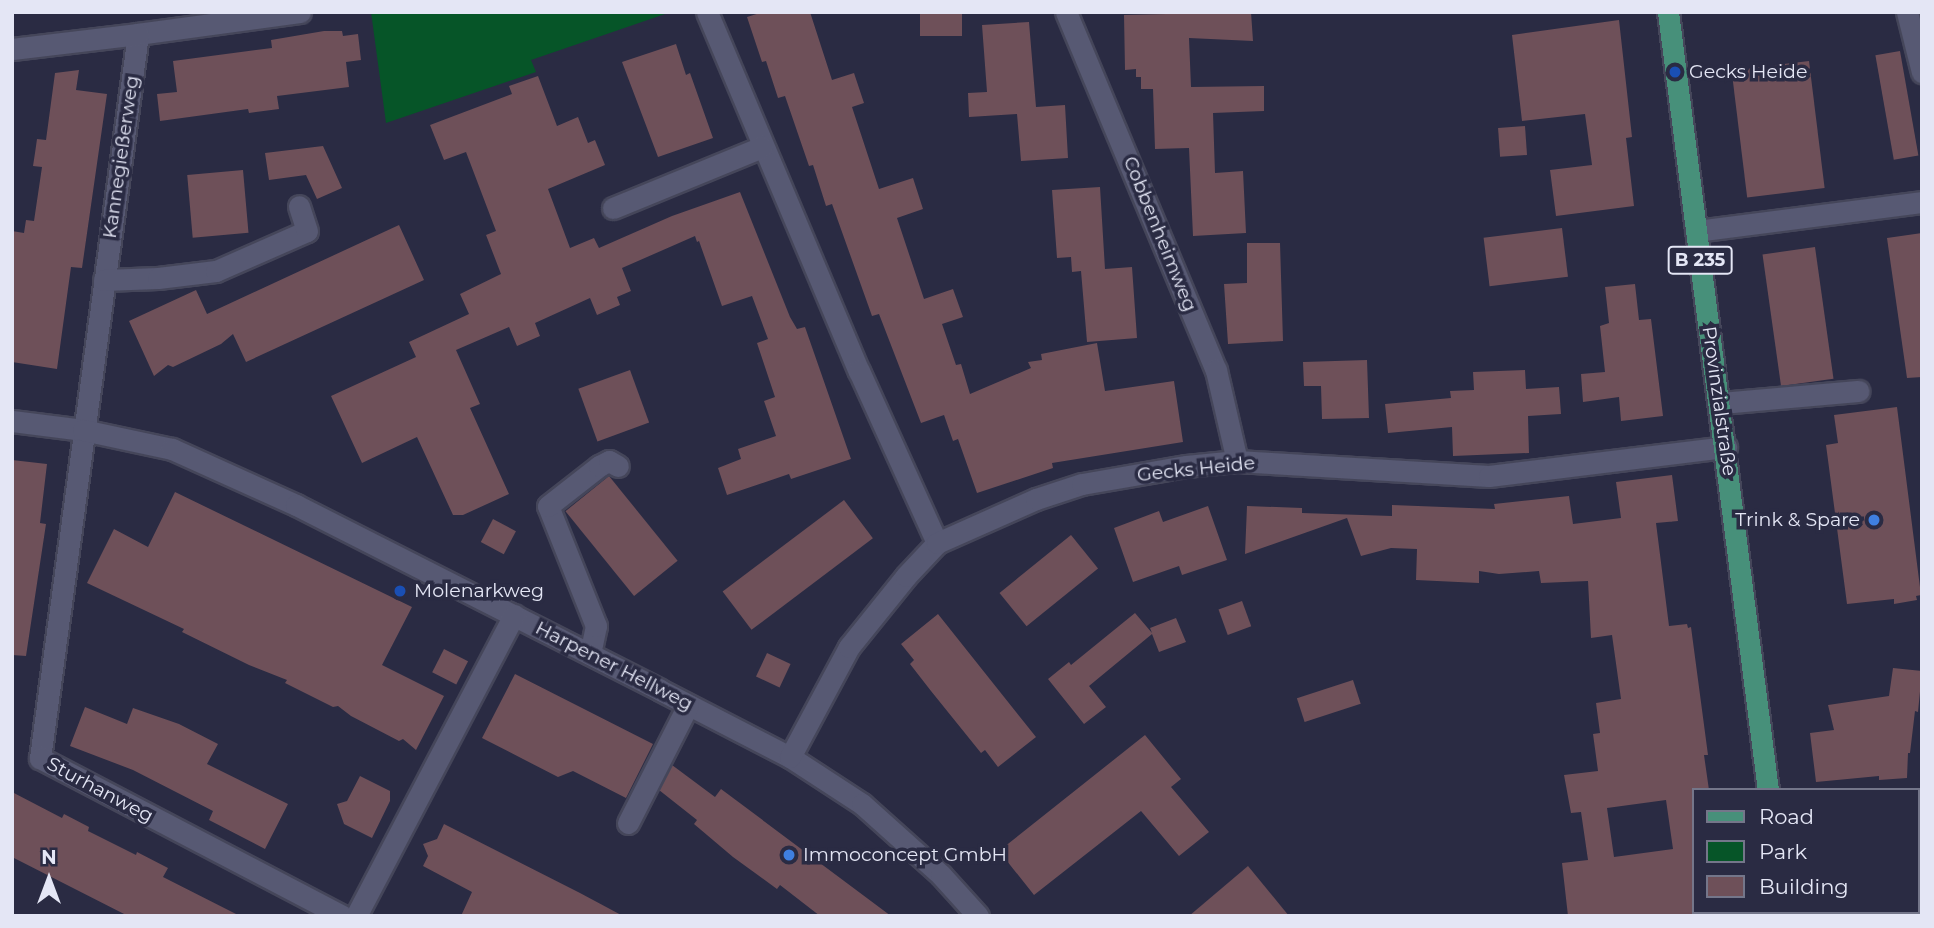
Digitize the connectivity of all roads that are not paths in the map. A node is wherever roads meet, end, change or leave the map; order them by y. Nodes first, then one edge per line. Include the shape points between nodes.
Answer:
1 (300, 12) edge
2 (707, 12) edge
3 (1066, 12) edge
4 (1668, 12) edge
5 (1907, 12) edge
6 (138, 34) junction
7 (12, 49) edge
8 (1922, 72) edge
9 (762, 147) junction
10 (1922, 202) edge
11 (299, 206) dead end
12 (613, 208) dead end
13 (1696, 231) junction
14 (104, 280) junction
15 (1858, 391) dead end
16 (1720, 403) junction
17 (12, 421) edge
18 (83, 430) junction
19 (1726, 447) junction
20 (1237, 461) junction
21 (618, 466) dead end
22 (937, 543) junction
23 (514, 615) junction
24 (590, 654) junction
25 (688, 705) junction
26 (790, 757) junction
27 (1768, 788) edge
28 (628, 823) dead end
29 (342, 916) edge
30 (356, 916) edge
31 (978, 916) edge

1 - 6 street
2 - 9 street
3 - 20 street, Cobbenheimweg via 1216,370
4 - 13 main road, Provinzialstraße / B 235
5 - 8 street
6 - 7 street
6 - 14 street, Kannegießerweg
9 - 12 street
9 - 22 street
10 - 13 street
11 - 14 street via 307,231 216,271
13 - 16 main road, Provinzialstraße / B 235
14 - 18 street, Kannegießerweg
15 - 16 street
16 - 19 main road, Provinzialstraße / B 235
17 - 18 street, Harpener Hellweg
18 - 23 street, Harpener Hellweg via 172,449 296,505
18 - 29 street, Sturhanweg via 40,758
19 - 20 street, Gecks Heide via 1489,476
19 - 27 main road, Provinzialstraße / B 235
20 - 22 street, Gecks Heide via 1082,484
21 - 24 street via 609,461 599,466 548,506 596,625
22 - 26 street, Gecks Heide via 849,646
23 - 24 street, Harpener Hellweg
23 - 30 street
24 - 25 street, Harpener Hellweg
25 - 26 street, Harpener Hellweg
25 - 28 street
26 - 31 street, Harpener Hellweg via 862,804 941,875

